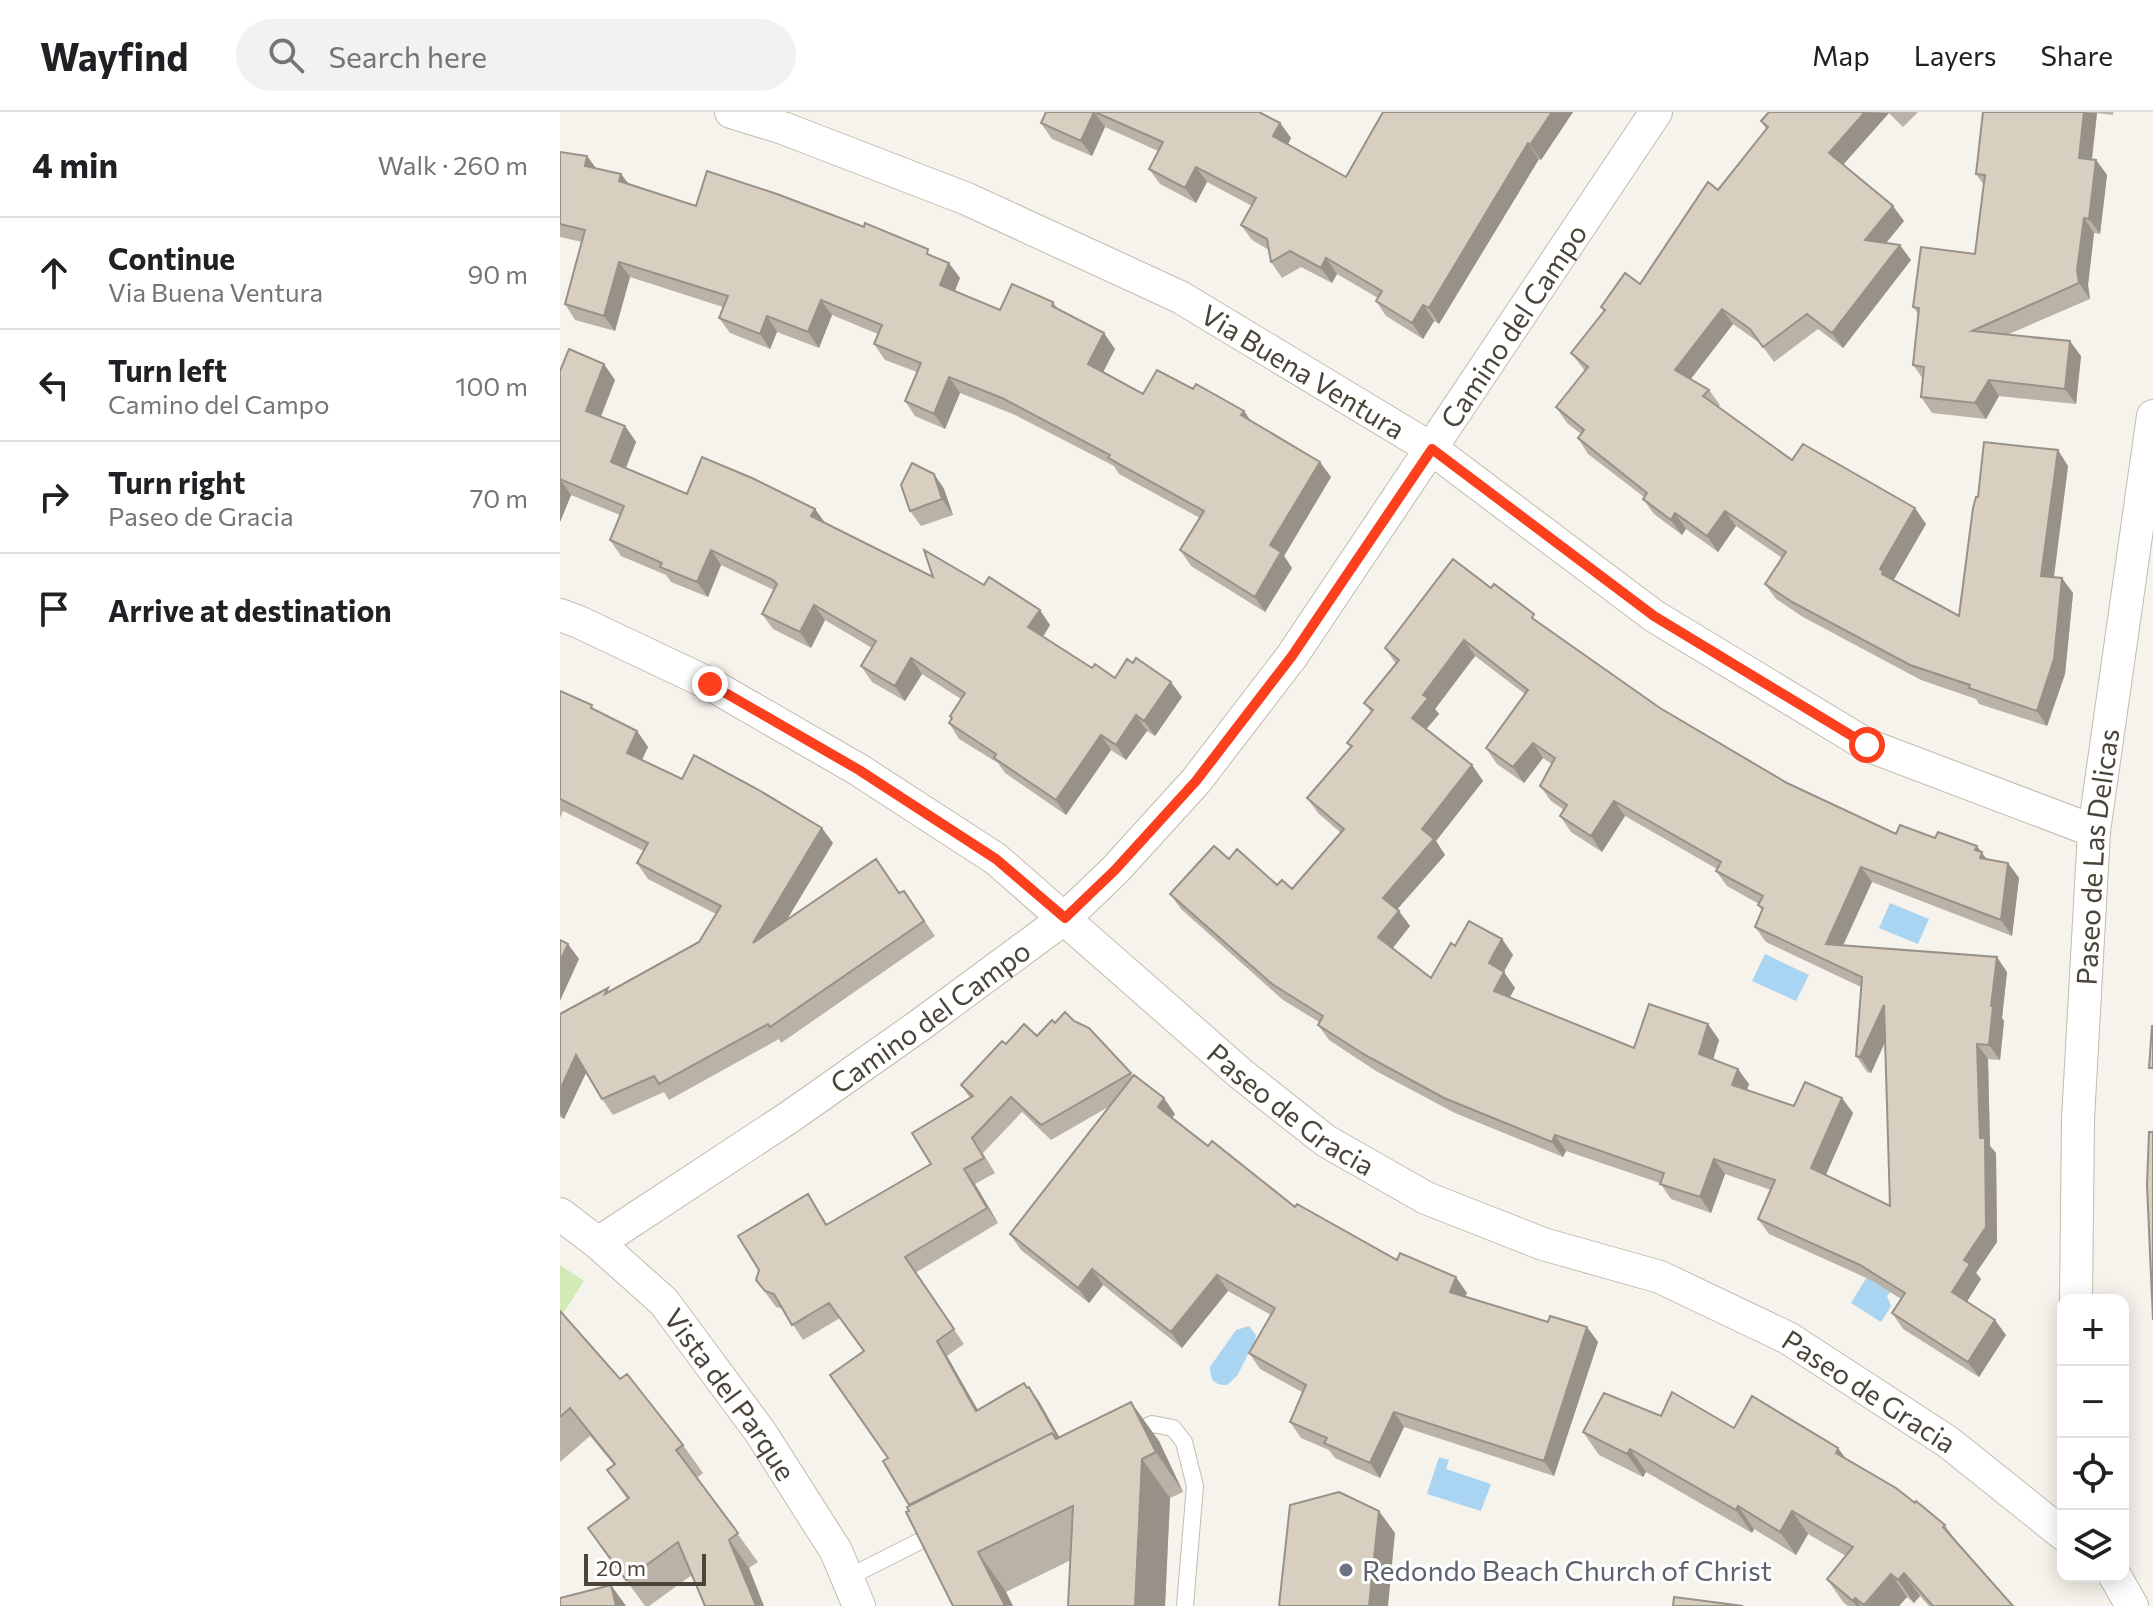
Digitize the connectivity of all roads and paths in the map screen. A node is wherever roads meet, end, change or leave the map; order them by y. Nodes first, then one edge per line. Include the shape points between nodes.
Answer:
1 (731, 112) edge
2 (1656, 112) edge
3 (2153, 416) edge
4 (1432, 449) junction
5 (560, 615) edge
6 (2094, 831) junction
7 (1065, 918) junction
8 (560, 1214) edge
9 (598, 1243) junction
10 (2076, 1294) edge
11 (1110, 1445) edge
12 (958, 1522) edge
13 (2057, 1529) edge
14 (2119, 1582) edge
15 (853, 1592) edge
16 (1185, 1606) edge
17 (2132, 1606) edge

1 - 4 street, Via Buena Ventura via 967,199 1180,297
2 - 4 street, Camino del Campo
3 - 6 street, Paseo de Las Delicas
4 - 6 street, Via Buena Ventura via 1654,616 1867,745
4 - 7 street, Camino del Campo via 1292,656 1196,781
5 - 7 street, Paseo de Gracia via 710,684 859,770 996,859
6 - 10 street, Paseo de Las Delicas via 2078,1119
7 - 9 street, Camino del Campo via 791,1116
7 - 13 street, Paseo de Gracia via 1241,1074 1326,1141 1426,1198 1543,1244 1660,1277 1788,1338 1948,1442
8 - 9 street, Vista del Parque
9 - 15 street, Vista del Parque via 664,1302 761,1433 836,1551
11 - 16 lane via 1152,1424 1173,1428 1184,1442 1195,1486
12 - 15 lane
14 - 17 street

